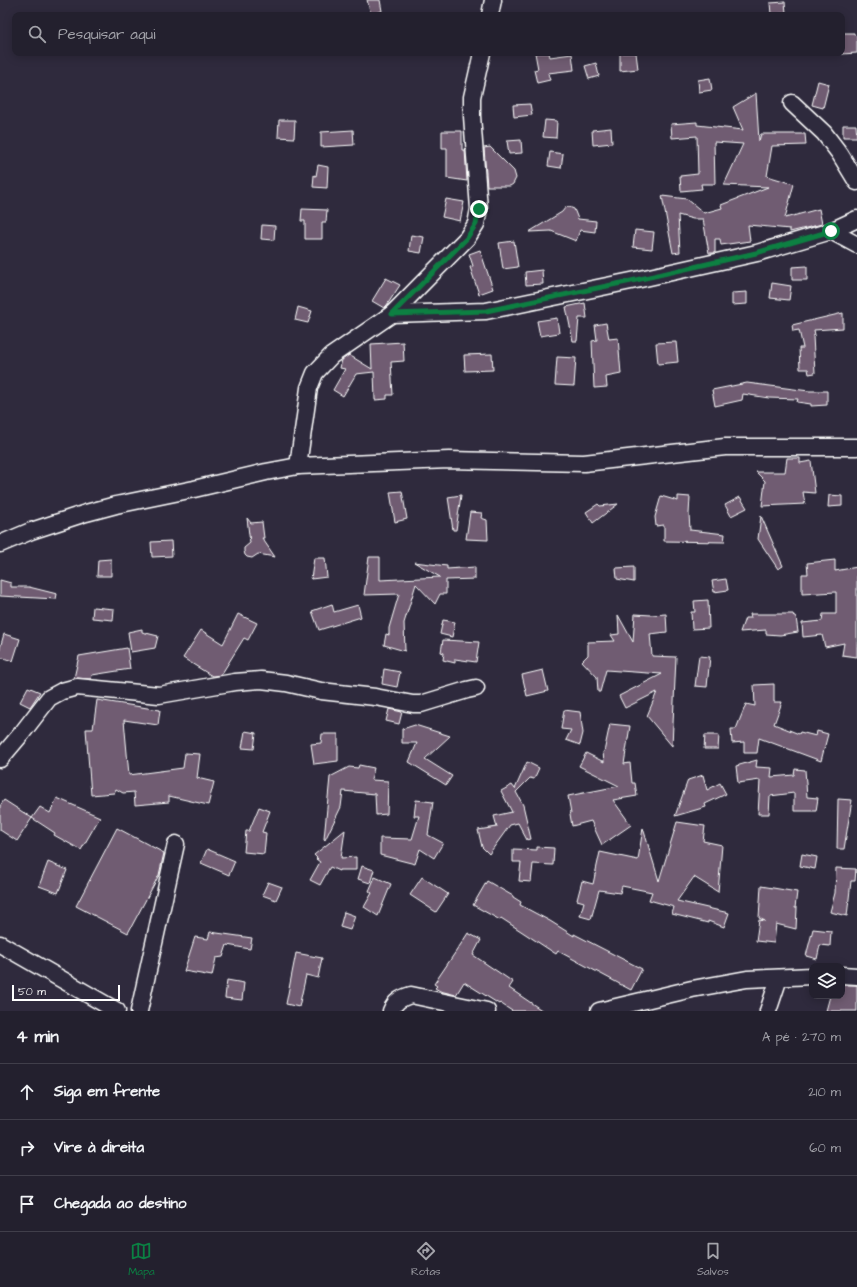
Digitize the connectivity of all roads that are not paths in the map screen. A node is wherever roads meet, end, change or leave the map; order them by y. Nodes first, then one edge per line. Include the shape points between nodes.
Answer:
1 (493, 0) edge
2 (491, 12) edge
3 (481, 56) edge
4 (792, 103) dead end
5 (857, 182) edge
6 (857, 219) edge
7 (831, 231) junction
8 (857, 245) edge
9 (392, 314) junction
10 (857, 447) edge
11 (298, 466) junction
12 (0, 544) edge
13 (476, 688) dead end
14 (0, 759) edge
15 (176, 844) dead end
16 (0, 944) edge
17 (845, 975) edge
18 (809, 976) edge
19 (857, 976) edge
20 (779, 978) junction
21 (117, 1011) edge
22 (139, 1011) edge
23 (391, 1011) edge
24 (487, 1011) edge
25 (599, 1011) edge
26 (768, 1011) edge

1 - 2 street
3 - 9 street via 472,97 479,209 476,224 467,238
4 - 5 street via 824,133
6 - 7 street
7 - 8 street
7 - 9 street via 756,253 486,311
9 - 11 street via 331,356 314,373 309,388
10 - 11 street via 725,447 584,462 449,460
11 - 12 street via 116,505 31,531
13 - 14 street via 413,704 261,680 159,695 77,687 49,698
15 - 22 street
16 - 21 street
17 - 19 street
18 - 20 street
20 - 25 street via 747,979 692,989
20 - 26 street
23 - 24 street via 394,1003 402,997 411,995

